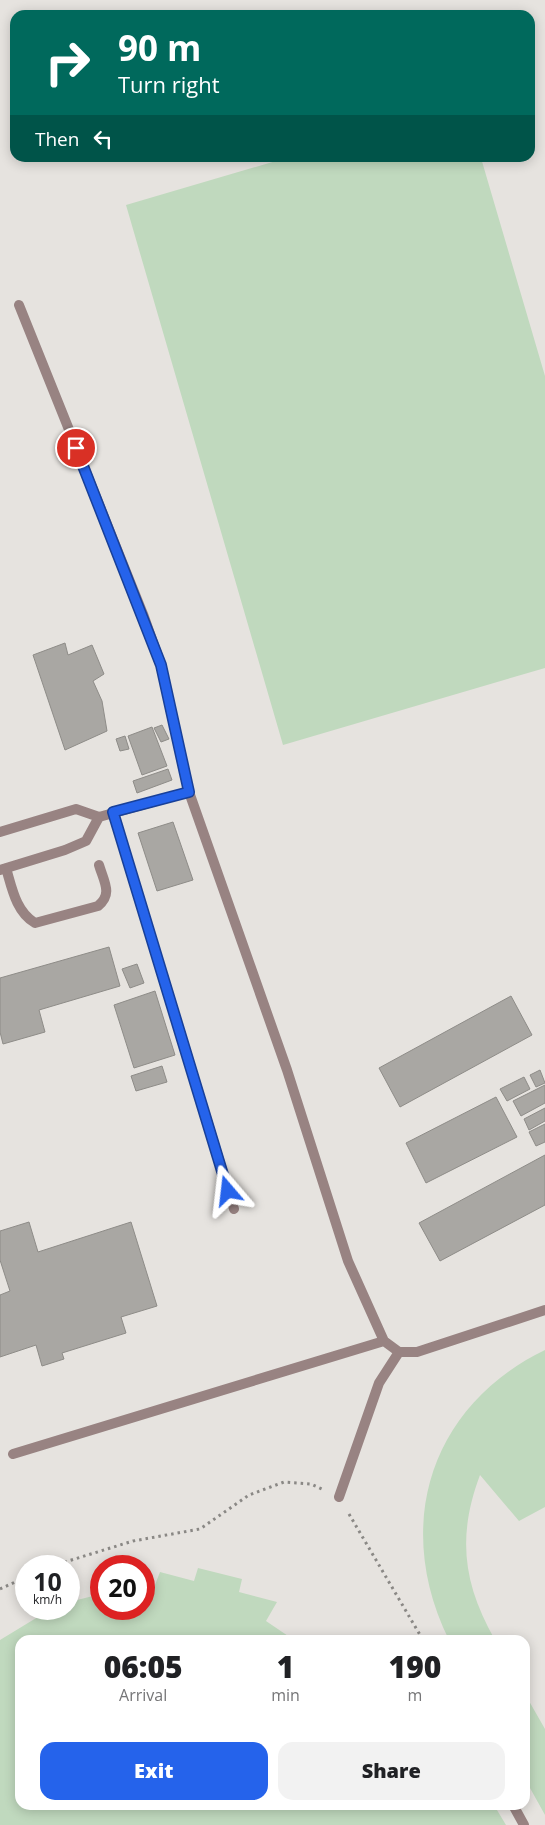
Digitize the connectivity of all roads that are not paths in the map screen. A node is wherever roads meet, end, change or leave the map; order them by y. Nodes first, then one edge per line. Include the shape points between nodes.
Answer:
1 (19, 305) dead end
2 (189, 792) junction
3 (113, 812) junction
4 (99, 817) junction
5 (0, 832) edge
6 (99, 865) dead end
7 (3, 869) edge
8 (234, 1208) dead end
9 (545, 1310) edge
10 (384, 1341) junction
11 (400, 1352) junction
12 (13, 1454) dead end
13 (339, 1497) road end
14 (516, 1810) edge
15 (524, 1825) edge

1 - 2 lane via 161,665
2 - 3 lane
2 - 10 lane via 287,1070 348,1261
3 - 4 lane
3 - 8 lane
4 - 5 lane via 76,809
4 - 7 lane via 86,841
6 - 7 lane via 106,900 98,906 35,923 26,918 18,905
9 - 11 lane via 416,1352
10 - 11 lane
10 - 12 lane
11 - 13 lane via 379,1382
14 - 15 lane

